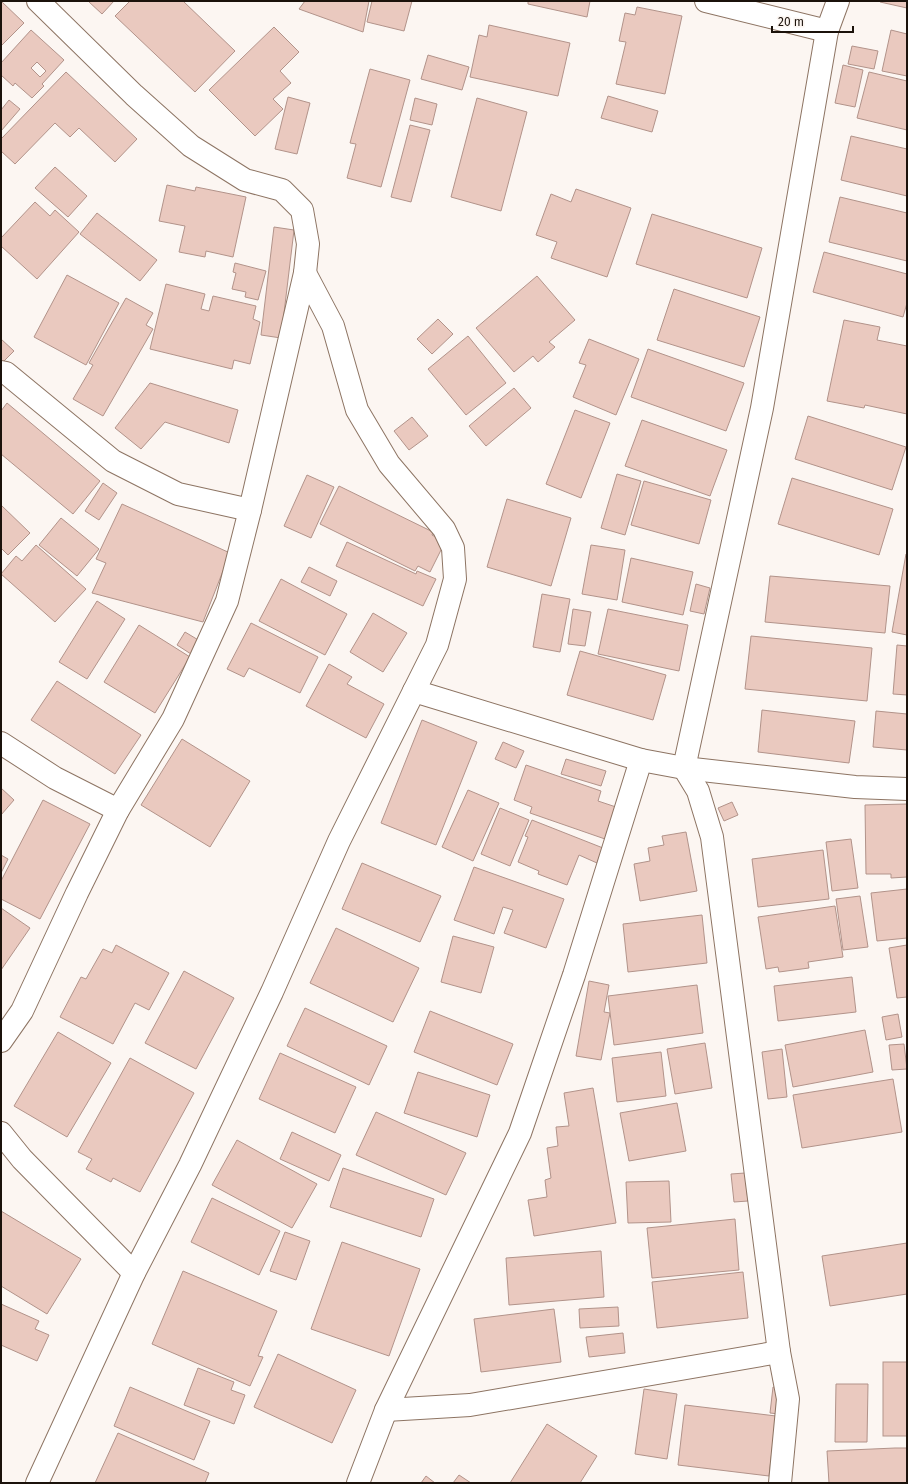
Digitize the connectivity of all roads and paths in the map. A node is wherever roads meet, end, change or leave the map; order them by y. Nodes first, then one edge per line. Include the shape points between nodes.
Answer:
1 (38, 1) edge
2 (706, 1) edge
3 (838, 1) edge
4 (827, 31) junction
5 (305, 273) junction
6 (1, 372) edge
7 (250, 510) junction
8 (414, 692) junction
9 (1, 743) edge
10 (641, 760) junction
11 (684, 768) junction
12 (907, 789) edge
13 (118, 810) junction
14 (1, 1041) edge
15 (1, 1133) edge
16 (134, 1273) junction
17 (780, 1352) junction
18 (386, 1410) junction
19 (37, 1483) edge
20 (358, 1483) edge
21 (780, 1483) edge

1 - 5 street via 134,95 191,146 245,180 282,190 302,210 308,244
2 - 4 street
3 - 4 street
4 - 11 street via 762,408
5 - 7 street
5 - 8 street via 333,326 357,410 389,464 444,529 454,548 455,579 437,645
6 - 7 street via 6,373 113,461 178,494
7 - 13 street via 227,600 173,719
8 - 10 street
8 - 16 street via 339,842 194,1158
9 - 13 street via 55,778
10 - 11 street
10 - 18 street via 574,975 520,1134
11 - 12 street via 856,787
11 - 17 street via 698,791 712,837
13 - 14 street via 22,1011
15 - 16 street via 22,1160
16 - 19 street
17 - 18 street via 470,1405
17 - 21 street via 788,1399
18 - 20 street

